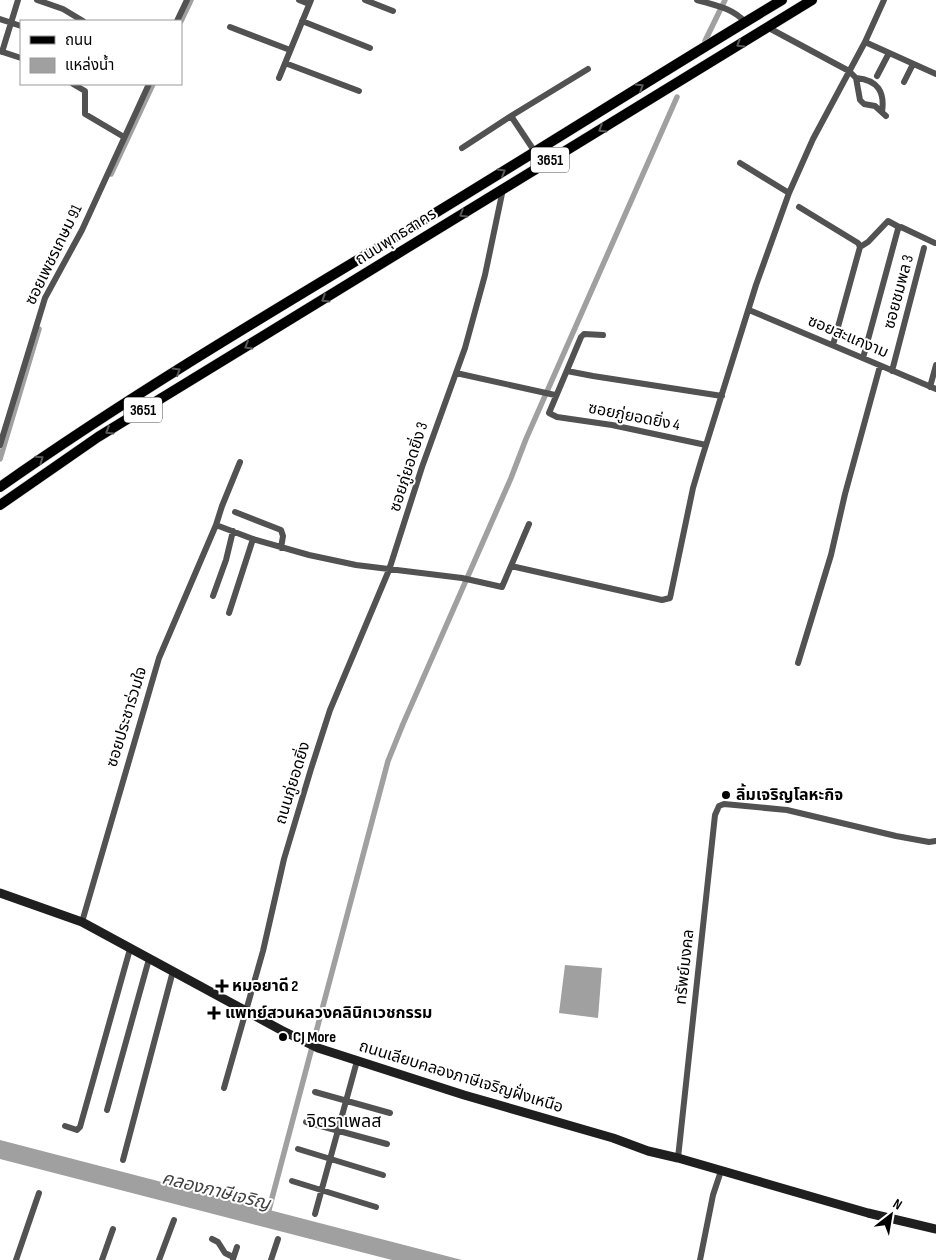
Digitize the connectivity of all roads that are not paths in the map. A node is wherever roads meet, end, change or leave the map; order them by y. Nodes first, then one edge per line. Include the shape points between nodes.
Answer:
1 (18, 0) edge
2 (38, 0) edge
3 (187, 0) edge
4 (299, 0) edge
5 (365, 0) edge
6 (697, 0) edge
7 (782, 0) edge
8 (812, 0) edge
9 (884, 0) edge
10 (310, 2) edge
11 (722, 3) edge
12 (393, 11) dead end
13 (0, 19) edge
14 (81, 20) edge
15 (177, 20) edge
16 (302, 20) junction
17 (11, 22) junction
18 (745, 22) junction
19 (20, 26) edge
20 (230, 27) dead end
21 (767, 27) junction
22 (865, 42) junction
23 (370, 48) dead end
24 (290, 50) junction
25 (1, 52) edge
26 (889, 53) junction
27 (20, 58) edge
28 (285, 63) junction
29 (913, 64) junction
30 (588, 69) dead end
31 (849, 71) junction
32 (936, 74) edge
33 (877, 76) dead end
34 (279, 78) dead end
35 (856, 78) junction
36 (904, 82) dead end
37 (75, 85) edge
38 (149, 85) edge
39 (360, 91) dead end
40 (511, 116) junction
41 (124, 137) junction
42 (462, 148) dead end
43 (535, 152) junction
44 (740, 162) dead end
45 (503, 189) junction
46 (789, 193) junction
47 (799, 207) dead end
48 (899, 227) junction
49 (935, 243) edge
50 (860, 247) junction
51 (924, 248) dead end
52 (280, 306) junction
53 (749, 310) junction
54 (290, 321) junction
55 (602, 335) dead end
56 (833, 345) junction
57 (863, 358) junction
58 (936, 365) edge
59 (880, 366) junction
60 (567, 371) junction
61 (892, 371) junction
62 (456, 372) junction
63 (933, 388) edge
64 (555, 395) junction
65 (722, 396) junction
66 (706, 444) junction
67 (0, 445) edge
68 (240, 462) dead end
69 (0, 487) edge
70 (0, 505) edge
71 (235, 512) dead end
72 (529, 524) dead end
73 (216, 525) junction
74 (232, 531) junction
75 (253, 539) junction
76 (281, 548) junction
77 (511, 566) junction
78 (389, 570) junction
79 (213, 596) dead end
80 (229, 613) dead end
81 (798, 663) dead end
82 (936, 841) edge
83 (0, 893) edge
84 (82, 922) junction
85 (130, 949) junction
86 (149, 959) junction
87 (172, 971) junction
88 (246, 1011) junction
89 (357, 1061) junction
90 (224, 1088) dead end
91 (315, 1092) dead end
92 (346, 1100) junction
93 (107, 1110) dead end
94 (390, 1113) dead end
95 (306, 1122) dead end
96 (65, 1126) dead end
97 (337, 1130) junction
98 (387, 1144) dead end
99 (298, 1149) dead end
100 (330, 1158) junction
101 (678, 1158) junction
102 (123, 1160) dead end
103 (721, 1170) junction
104 (383, 1175) dead end
105 (292, 1181) dead end
106 (321, 1190) junction
107 (39, 1193) dead end
108 (376, 1206) dead end
109 (315, 1214) dead end
110 (174, 1220) dead end
111 (113, 1229) dead end
112 (936, 1229) edge
113 (212, 1238) dead end
114 (278, 1239) dead end
115 (237, 1247) dead end
116 (233, 1258) edge
117 (16, 1260) edge
118 (102, 1260) edge
119 (159, 1260) edge
120 (271, 1260) edge
121 (700, 1260) edge

1 - 17 street
2 - 14 street
3 - 15 street
4 - 10 street
5 - 12 street
6 - 11 street
7 - 18 main road, ถนนพุทธสาคร / 3651
8 - 21 main road, ถนนพุทธสาคร / 3651
9 - 22 street
10 - 16 street
11 - 18 street
13 - 17 street
16 - 23 street
16 - 24 street
17 - 19 street
17 - 25 street
43 -> 18 main road, ถนนพุทธสาคร / 3651
20 - 24 street
21 - 31 street
21 -> 45 main road, ถนนพุทธสาคร / 3651
22 - 26 street
22 - 31 street
24 - 28 street
25 - 27 street
26 - 29 street
26 - 33 street
28 - 34 street
28 - 39 street
29 - 32 street
29 - 36 street
30 - 40 street
31 - 35 street
31 - 46 street
35 - 35 street via 860,100 884,114 880,90
37 - 41 street via 85,91 85,114
38 - 41 street, ซอยเพชรเกษม 91
40 - 42 street
40 - 43 street
41 - 67 street, ซอยเพชรเกษม 91 via 82,230 45,298
52 -> 43 main road, ถนนพุทธสาคร / 3651
44 - 46 street
45 -> 54 main road, ถนนพุทธสาคร / 3651
45 - 62 street, ซอยภู่ยอดยิ่ง 3 via 485,275
46 - 53 street
47 - 50 street
48 - 49 street
48 - 50 street via 888,220
48 - 57 street
50 - 56 street
51 - 61 street, ซอยชมพล 3
52 - 54 main road
69 -> 52 main road, ถนนพุทธสาคร / 3651 via 100,419
53 - 56 street, ซอยสะแกงาม
53 - 65 street
54 -> 70 main road, ถนนพุทธสาคร / 3651 via 98,437
55 - 60 street via 584,334 581,337
56 - 57 street, ซอยสะแกงาม
57 - 59 street, ซอยสะแกงาม
58 - 63 street
59 - 61 street, ซอยสะแกงาม
59 - 81 street via 831,555
60 - 64 street
60 - 65 street
61 - 63 street, ซอยสะแกงาม
62 - 64 street
62 - 78 street, ซอยภู่ยอดยิ่ง 3
64 - 66 street, ซอยภู่ยอดยิ่ง 4 via 549,413 557,417
65 - 66 street
66 - 77 street via 667,600
68 - 73 street, ซอยประชาร่วมใจ
71 - 76 street via 281,530 284,536
72 - 77 street
73 - 74 street
73 - 84 street, ซอยประชาร่วมใจ via 159,658
74 - 75 street
74 - 79 street
75 - 76 street
75 - 80 street
76 - 78 street
77 - 78 street via 502,587 462,578
78 - 88 street, ถนนภู่ยอดยิ่ง via 330,710 311,768
82 - 101 street, ทรัพย์มงคล via 896,836 790,810 719,806
83 - 84 main road, ถนนเลียบคลองภาษีเจริญฝั่งเหนือ
84 - 85 main road, ถนนเลียบคลองภาษีเจริญฝั่งเหนือ
85 - 86 main road, ถนนเลียบคลองภาษีเจริญฝั่งเหนือ
85 - 96 street via 80,1127 77,1130
86 - 87 main road, ถนนเลียบคลองภาษีเจริญฝั่งเหนือ
86 - 93 street
87 - 88 main road, ถนนเลียบคลองภาษีเจริญฝั่งเหนือ
87 - 102 street
88 - 89 main road, ถนนเลียบคลองภาษีเจริญฝั่งเหนือ via 314,1046
88 - 90 street, ถนนภู่ยอดยิ่ง
89 - 92 street
89 - 101 main road, ถนนเลียบคลองภาษีเจริญฝั่งเหนือ
91 - 92 street
92 - 94 street
92 - 97 street
95 - 97 street
97 - 98 street
97 - 100 street
99 - 100 street
100 - 104 street
100 - 106 street
101 - 103 main road, ถนนเลียบคลองภาษีเจริญฝั่งเหนือ
103 - 112 main road, ถนนเลียบคลองภาษีเจริญฝั่งเหนือ via 868,1213
103 - 121 street
105 - 106 street
106 - 108 street
106 - 109 street
107 - 117 street
110 - 119 street
111 - 118 street
113 - 116 street
114 - 120 street
115 - 116 street

